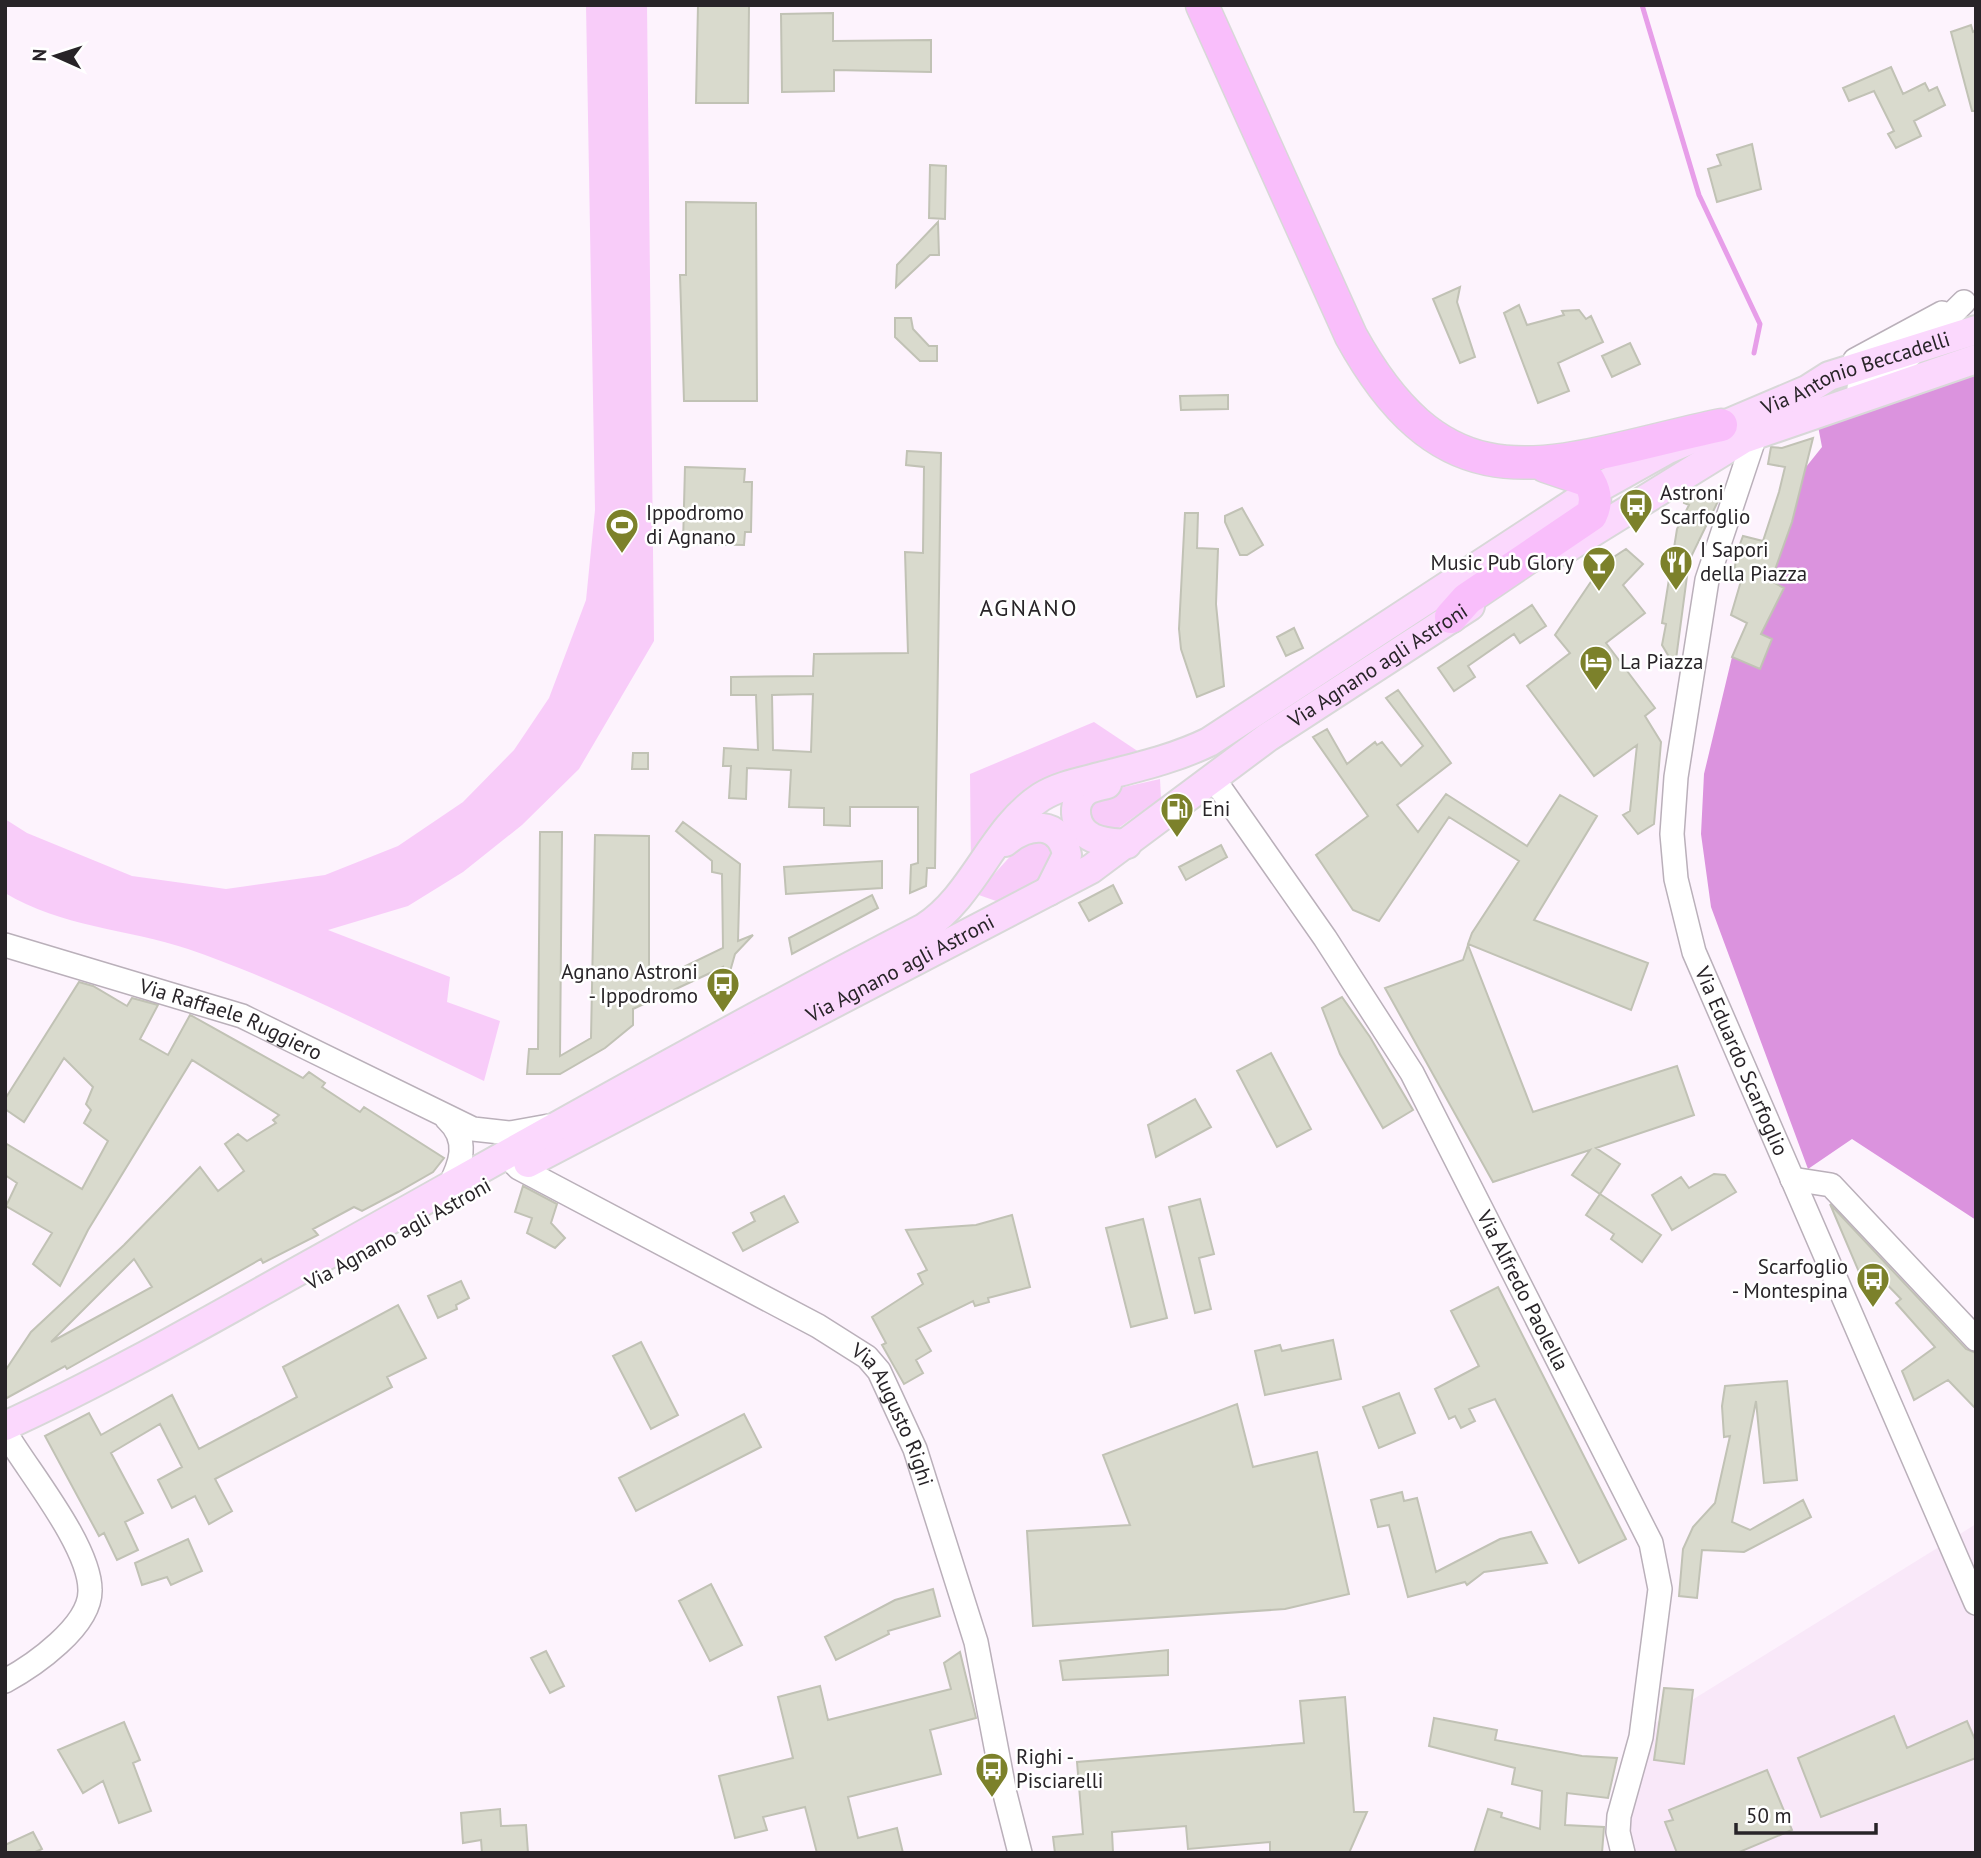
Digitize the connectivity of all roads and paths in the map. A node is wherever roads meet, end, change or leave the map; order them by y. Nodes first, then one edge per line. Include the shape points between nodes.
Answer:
1 (1202, 5) edge
2 (1970, 298) edge
3 (1976, 331) edge
4 (1915, 349) junction
5 (1976, 359) edge
6 (1829, 376) junction
7 (1824, 410) junction
8 (1741, 422) junction
9 (1534, 464) junction
10 (1698, 465) junction
11 (1594, 490) junction
12 (1736, 492) junction
13 (1451, 617) junction
14 (1157, 762) junction
15 (1213, 778) junction
16 (1163, 817) junction
17 (1126, 844) junction
18 (990, 853) junction
19 (970, 884) junction
20 (1049, 891) junction
21 (1019, 907) junction
22 (5, 945) edge
23 (447, 1119) junction
24 (563, 1122) junction
25 (512, 1162) junction
26 (1792, 1179) junction
27 (448, 1189) junction
28 (1976, 1339) edge
29 (7, 1436) edge
30 (1976, 1603) edge
31 (5, 1681) edge
32 (1020, 1853) edge
33 (1623, 1853) edge

1 - 9 highway via 1351,336 1375,376 1406,415 1451,446 1491,461
2 - 4 street
2 - 6 street
3 - 4 main road, Via Antonio Beccadelli
4 - 6 main road, Via Antonio Beccadelli
4 - 7 street via 1883,378
5 - 7 main road, Via Antonio Beccadelli
6 - 8 main road, Via Antonio Beccadelli
7 - 8 main road, Via Antonio Beccadelli
8 - 9 highway via 1596,455
8 - 10 main road, Via Agnano agli Astroni
8 - 11 main road, Via Agnano agli Astroni via 1668,449
8 - 12 street, Via Eduardo Scarfoglio
9 - 11 highway via 1580,475
10 - 12 street via 1721,466 1730,474
10 - 13 main road, Via Agnano agli Astroni
11 - 13 highway via 1591,515 1467,599
11 - 14 main road, Via Agnano agli Astroni via 1238,726 1185,754
12 - 26 street, Via Eduardo Scarfoglio via 1705,591 1676,777 1674,857 1679,900 1694,952
13 - 15 main road, Via Agnano agli Astroni
14 - 16 main road via 1170,783
14 - 17 main road via 1131,778 1093,788 1079,799 1076,816 1082,830 1095,839
14 - 18 main road, Via Agnano agli Astroni via 1042,797
15 - 16 main road, Via Agnano agli Astroni
15 - 33 street, Via Alfredo Paolella via 1412,1073 1651,1543 1660,1589 1641,1737 1619,1816
16 - 17 main road, Via Agnano agli Astroni
17 - 20 main road, Via Agnano agli Astroni
18 - 19 main road, Via Agnano agli Astroni
18 - 20 main road via 1031,828 1052,829 1068,855
19 - 21 main road via 970,894 978,905
19 - 24 main road, Via Agnano agli Astroni via 944,915 924,928
20 - 21 main road, Via Agnano agli Astroni
21 - 25 main road, Via Agnano agli Astroni
22 - 23 street, Via Raffaele Ruggiero via 242,1016
23 - 24 street, Via Raffaele Ruggiero via 473,1129 510,1133
23 - 27 street via 457,1128 462,1147
24 - 25 main road, Via Agnano agli Astroni
25 - 27 main road, Via Agnano agli Astroni
25 - 29 main road, Via Agnano agli Astroni via 178,1353
25 - 32 street, Via Augusto Righi via 818,1326 867,1357 879,1371 915,1449 976,1642
26 - 28 street via 1831,1185
26 - 30 street, Via Eduardo Scarfoglio
27 - 29 main road, Via Agnano agli Astroni via 119,1368
29 - 31 street via 80,1553 90,1592 74,1627 50,1651

